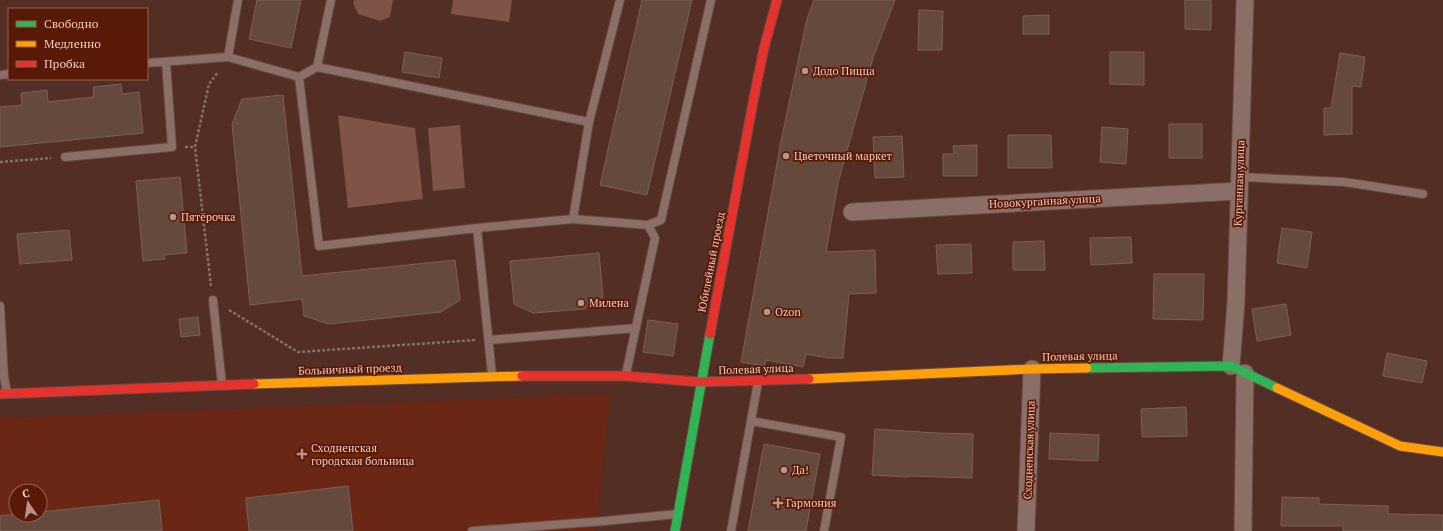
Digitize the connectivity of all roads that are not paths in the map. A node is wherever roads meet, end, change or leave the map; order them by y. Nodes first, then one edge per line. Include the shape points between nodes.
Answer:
1 (238, 0) edge
2 (331, 0) edge
3 (620, 0) edge
4 (711, 0) edge
5 (777, 0) edge
6 (1245, 0) edge
7 (228, 57) junction
8 (166, 62) junction
9 (148, 63) edge
10 (317, 67) junction
11 (299, 77) junction
12 (589, 122) junction
13 (65, 157) road end
14 (1239, 184) junction
15 (1423, 194) dead end
16 (852, 212) dead end
17 (573, 219) junction
18 (648, 225) junction
19 (477, 228) junction
20 (213, 300) road end
21 (0, 306) edge
22 (636, 328) junction
23 (489, 340) junction
24 (1032, 369) junction
25 (1238, 369) junction
26 (492, 376) junction
27 (625, 376) junction
28 (758, 381) junction
29 (700, 382) junction
30 (222, 385) junction
31 (4, 394) edge
32 (751, 421) junction
33 (1443, 452) edge
34 (678, 514) junction
35 (472, 531) edge
36 (675, 531) edge
37 (731, 531) edge
38 (824, 531) edge
39 (1026, 531) edge
40 (1243, 531) edge

1 - 7 lane
2 - 10 lane
3 - 12 lane
4 - 18 lane via 661,220
5 - 29 street, Юбилейный проезд via 762,59
6 - 14 street, Курганная улица
7 - 8 lane
7 - 11 lane
8 - 9 lane
8 - 13 lane via 172,147
10 - 11 lane
10 - 12 lane
11 - 19 lane via 319,246
12 - 17 lane
14 - 15 lane via 1344,182
14 - 16 street, Новокурганная улица
14 - 25 street, Курганная улица via 1236,302
17 - 18 lane
17 - 19 lane
18 - 22 lane via 656,238
19 - 23 lane
20 - 30 lane
21 - 31 lane
22 - 23 lane
22 - 27 lane
23 - 26 lane
24 - 25 street, Полевая улица
24 - 28 street, Полевая улица
24 - 39 street, Сходненская улица
25 - 33 street, Полевая улица via 1400,446
25 - 40 street
26 - 27 street, Больничный проезд
26 - 30 street, Больничный проезд
27 - 29 street, Больничный проезд
28 - 29 street, Полевая улица
28 - 32 lane
29 - 34 street, Юбилейный проезд
30 - 31 street, Больничный проезд
32 - 37 lane
32 - 38 lane via 841,437
34 - 35 lane
34 - 36 street, Юбилейный проезд

